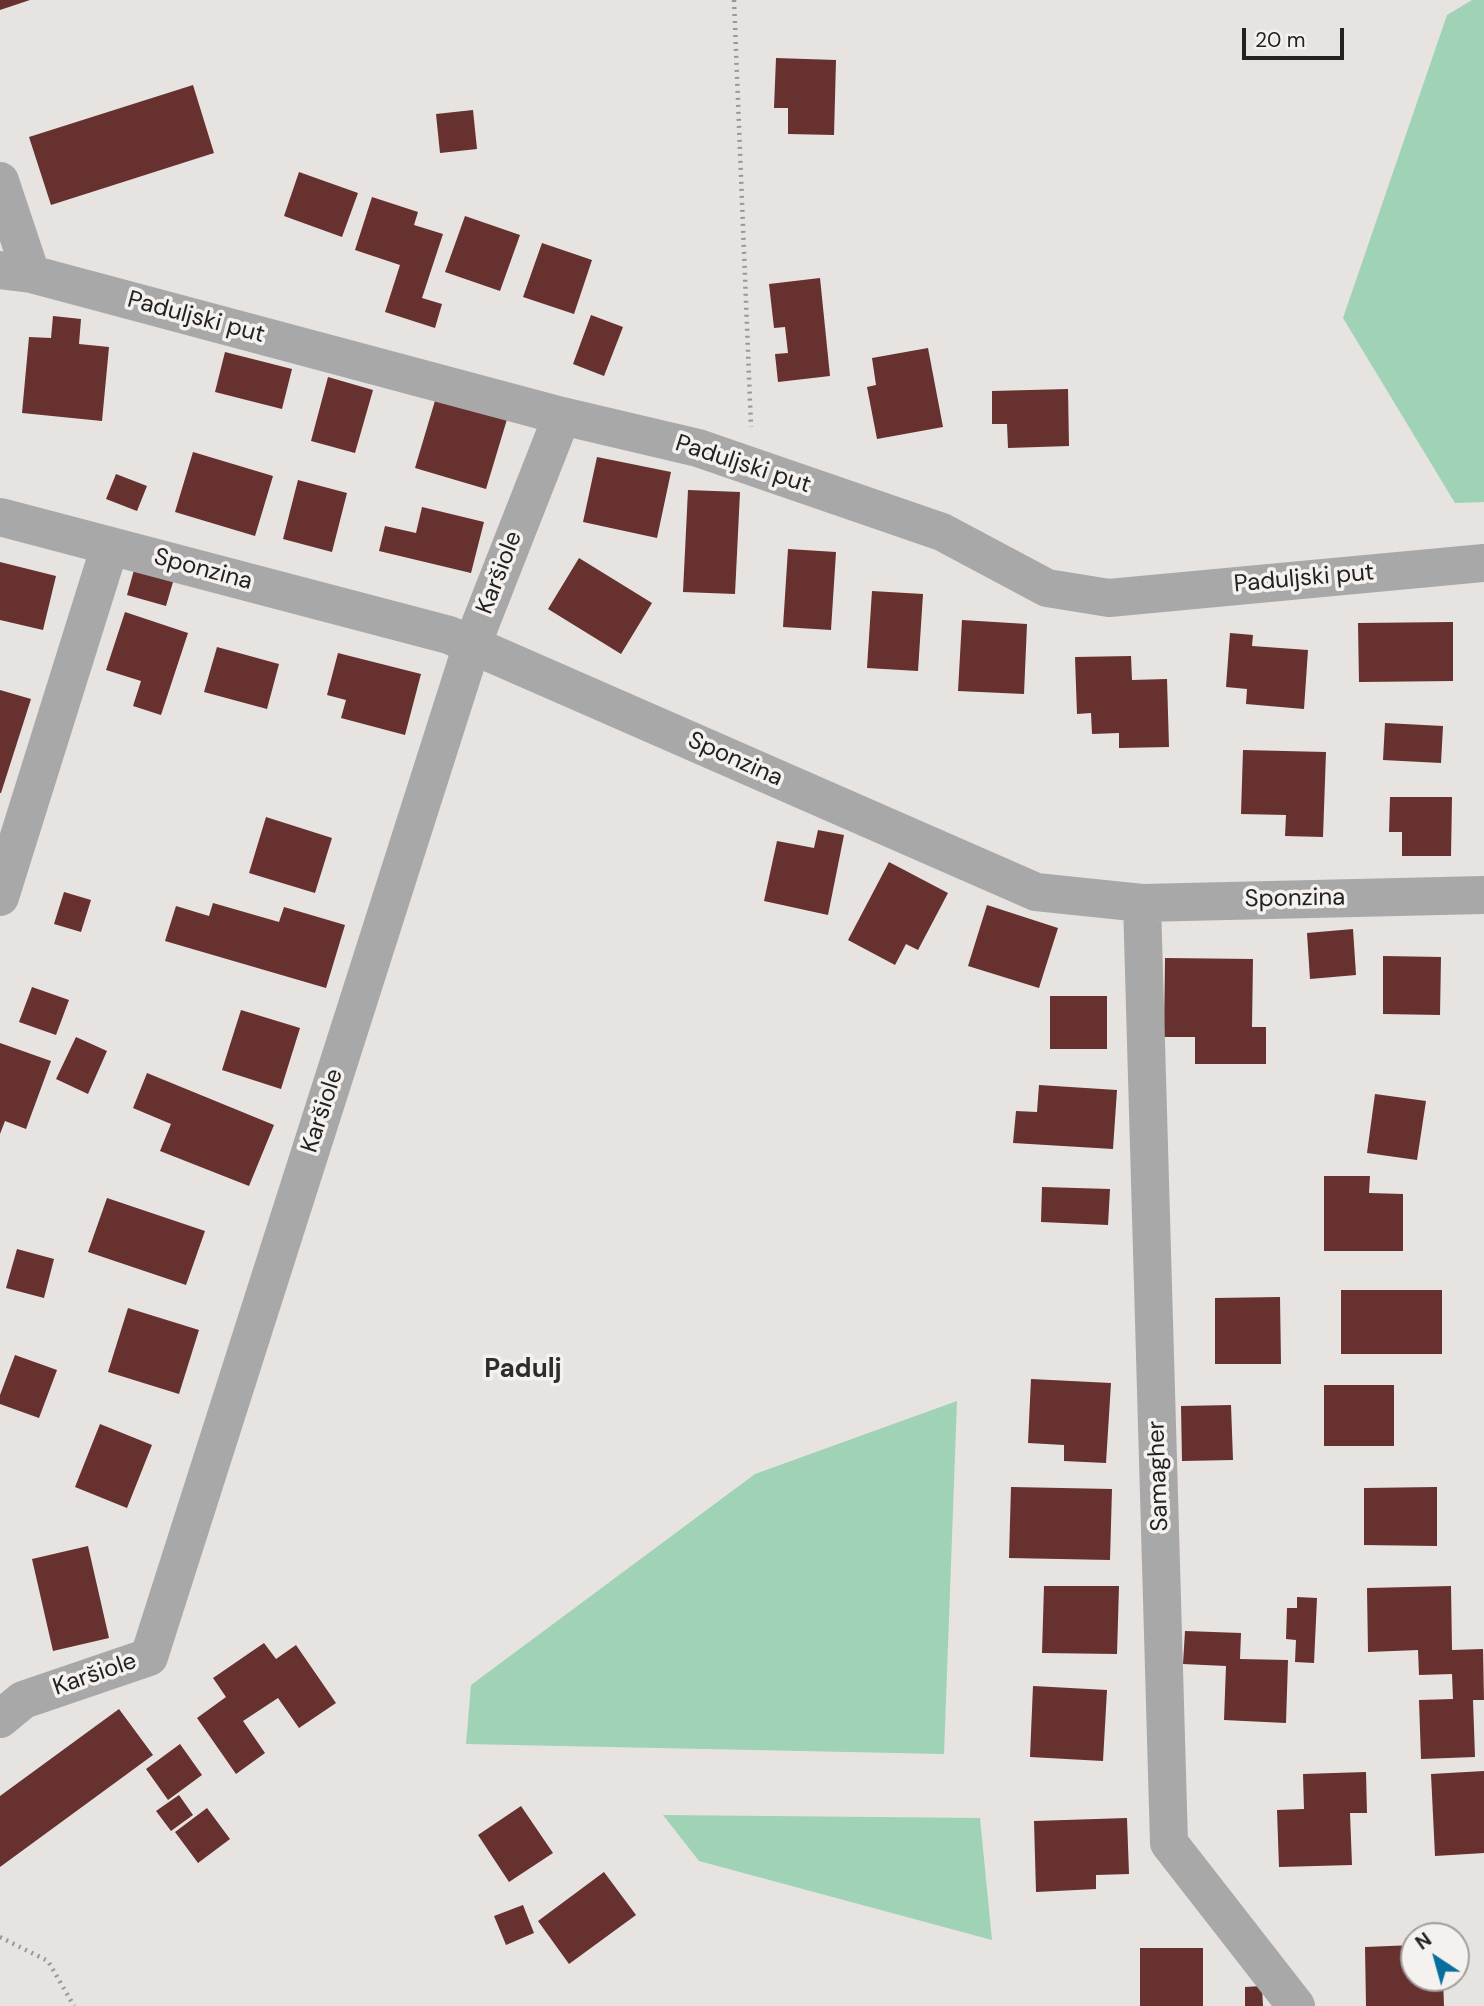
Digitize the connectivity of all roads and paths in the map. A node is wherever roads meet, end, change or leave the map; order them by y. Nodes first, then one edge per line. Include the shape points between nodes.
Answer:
1 (734, 0) edge
2 (0, 181) edge
3 (15, 272) edge
4 (562, 415) junction
5 (753, 467) junction
6 (0, 517) edge
7 (110, 546) junction
8 (1484, 563) edge
9 (472, 645) junction
10 (1484, 895) edge
11 (0, 897) edge
12 (1142, 903) junction
13 (0, 1718) edge
14 (0, 1937) edge
15 (74, 2006) edge
16 (1296, 2006) edge

1 - 5 path
2 - 3 street
3 - 4 street, Paduljski put
4 - 5 street, Paduljski put via 698,448
4 - 9 street, Karšiole
5 - 8 street, Paduljski put via 942,532 1047,588 1108,598
6 - 7 street, Sponzina
7 - 9 street, Sponzina via 449,635
7 - 11 street
9 - 12 street, Sponzina via 1036,892
9 - 13 street, Karšiole via 149,1657 23,1700
10 - 12 street, Sponzina
12 - 16 street, Samagher via 1169,1843
14 - 15 path via 48,1961

